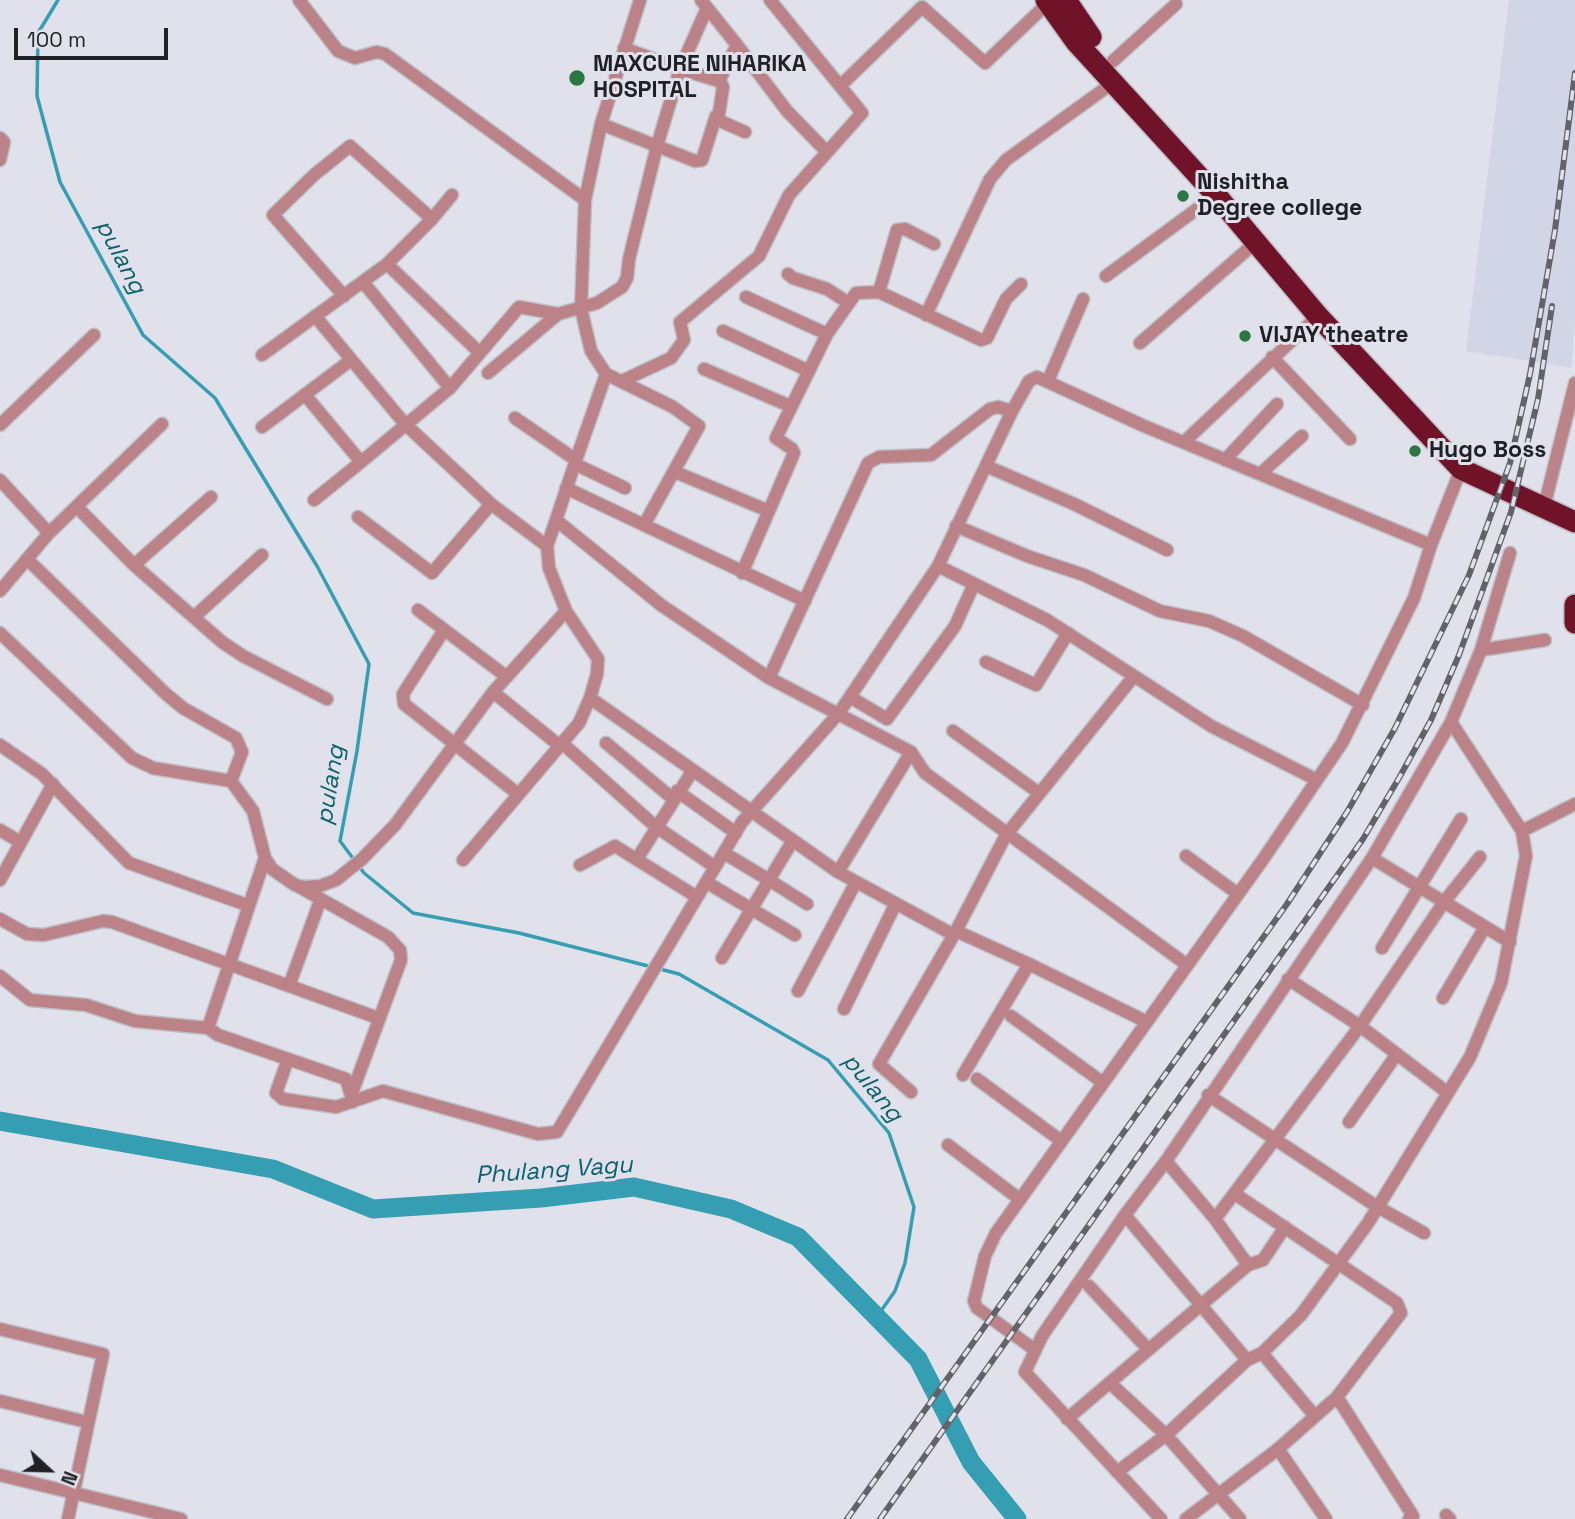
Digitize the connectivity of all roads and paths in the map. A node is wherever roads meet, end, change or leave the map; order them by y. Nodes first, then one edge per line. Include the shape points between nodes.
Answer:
1 (299, 0) edge
2 (640, 0) edge
3 (770, 0) edge
4 (1053, 1) edge
5 (704, 4) edge
6 (1176, 4) dead end
7 (737, 45) junction
8 (624, 48) junction
9 (680, 69) junction
10 (1114, 71) junction
11 (720, 80) junction
12 (841, 85) junction
13 (716, 116) junction
14 (601, 124) junction
15 (745, 132) dead end
16 (0, 138) edge
17 (657, 146) junction
18 (827, 152) junction
19 (0, 160) edge
20 (452, 195) dead end
21 (1216, 195) junction
22 (585, 200) junction
23 (432, 219) junction
24 (1255, 243) junction
25 (934, 244) dead end
26 (387, 264) junction
27 (788, 274) dead end
28 (1106, 276) dead end
29 (363, 282) junction
30 (1021, 284) dead end
31 (879, 292) junction
32 (344, 296) junction
33 (746, 298) dead end
34 (1083, 299) dead end
35 (847, 302) junction
36 (580, 309) junction
37 (558, 314) junction
38 (926, 315) junction
39 (315, 316) junction
40 (1318, 316) junction
41 (723, 331) dead end
42 (827, 334) junction
43 (94, 335) dead end
44 (1140, 343) dead end
45 (480, 353) junction
46 (262, 355) dead end
47 (1272, 357) junction
48 (351, 359) junction
49 (704, 369) dead end
50 (809, 371) junction
51 (488, 373) dead end
52 (606, 374) junction
53 (622, 381) junction
54 (1048, 381) junction
55 (1575, 383) edge
56 (450, 388) junction
57 (306, 396) junction
58 (1277, 404) dead end
59 (790, 406) junction
60 (1012, 411) junction
61 (515, 418) dead end
62 (162, 424) dead end
63 (0, 425) edge
64 (405, 425) junction
65 (262, 427) dead end
66 (1302, 436) dead end
67 (1350, 439) dead end
68 (1184, 442) junction
69 (1225, 460) junction
70 (361, 462) junction
71 (575, 462) junction
72 (986, 466) junction
73 (1461, 469) junction
74 (675, 472) junction
75 (1260, 474) junction
76 (1480, 478) junction
77 (0, 480) edge
78 (566, 488) junction
79 (625, 488) dead end
80 (211, 497) dead end
81 (314, 500) dead end
82 (491, 504) junction
83 (77, 507) junction
84 (1544, 507) junction
85 (769, 510) junction
86 (1574, 516) edge
87 (358, 517) dead end
88 (556, 520) junction
89 (644, 525) junction
90 (956, 526) junction
91 (49, 533) junction
92 (547, 545) junction
93 (1430, 545) junction
94 (1167, 550) dead end
95 (1510, 553) dead end
96 (262, 555) dead end
97 (27, 559) junction
98 (134, 565) junction
99 (938, 566) junction
100 (742, 573) junction
101 (974, 584) junction
102 (0, 591) edge
103 (805, 601) junction
104 (1575, 605) edge
105 (418, 610) dead end
106 (566, 611) junction
107 (194, 617) junction
108 (1575, 623) edge
109 (444, 630) junction
110 (0, 633) edge
111 (1068, 633) junction
112 (1545, 640) dead end
113 (1481, 650) junction
114 (986, 662) dead end
115 (1134, 676) junction
116 (507, 677) junction
117 (769, 678) junction
118 (493, 692) junction
119 (850, 697) junction
120 (590, 698) junction
121 (327, 699) dead end
122 (1363, 705) junction
123 (839, 713) junction
124 (1451, 722) junction
125 (953, 731) dead end
126 (607, 743) dead end
127 (455, 744) junction
128 (561, 744) junction
129 (0, 745) edge
130 (911, 752) junction
131 (693, 770) junction
132 (1317, 780) junction
133 (231, 781) junction
134 (53, 784) junction
135 (1039, 793) junction
136 (518, 794) junction
137 (675, 795) junction
138 (1575, 804) edge
139 (751, 811) junction
140 (1461, 819) dead end
141 (655, 826) junction
142 (0, 830) edge
143 (1522, 831) junction
144 (736, 833) junction
145 (1006, 835) junction
146 (20, 842) junction
147 (792, 842) junction
148 (724, 853) junction
149 (1186, 856) dead end
150 (1480, 856) dead end
151 (265, 858) junction
152 (1372, 858) junction
153 (636, 859) junction
154 (463, 860) dead end
155 (580, 865) dead end
156 (715, 867) junction
157 (838, 872) junction
158 (0, 880) edge
159 (769, 880) junction
160 (706, 882) junction
161 (856, 882) junction
162 (295, 885) junction
163 (1420, 887) junction
164 (1238, 894) junction
165 (697, 897) junction
166 (320, 901) junction
167 (1444, 902) junction
168 (807, 904) dead end
169 (247, 905) junction
170 (895, 905) junction
171 (751, 909) junction
172 (0, 919) edge
173 (1485, 927) junction
174 (955, 933) junction
175 (795, 935) dead end
176 (1510, 942) junction
177 (1382, 948) dead end
178 (722, 958) dead end
179 (227, 964) junction
180 (1029, 964) junction
181 (1186, 965) junction
182 (0, 976) edge
183 (1289, 979) junction
184 (289, 986) junction
185 (799, 991) dead end
186 (1443, 998) dead end
187 (844, 1009) dead end
188 (1011, 1016) dead end
189 (378, 1018) junction
190 (1145, 1021) junction
191 (1360, 1026) junction
192 (208, 1028) junction
193 (1397, 1054) junction
194 (288, 1059) junction
195 (964, 1075) dead end
196 (977, 1079) dead end
197 (1102, 1082) junction
198 (911, 1092) dead end
199 (1448, 1093) junction
200 (1208, 1095) junction
201 (352, 1098) junction
202 (1349, 1122) dead end
203 (1275, 1139) junction
204 (1060, 1140) junction
205 (948, 1145) dead end
206 (1166, 1161) junction
207 (1235, 1194) junction
208 (1018, 1198) junction
209 (1376, 1206) junction
210 (1125, 1215) junction
211 (1215, 1219) junction
212 (1285, 1227) junction
213 (1424, 1233) dead end
214 (1339, 1264) junction
215 (1248, 1265) junction
216 (1089, 1286) dead end
217 (1200, 1305) junction
218 (0, 1329) edge
219 (1148, 1349) junction
220 (1035, 1350) junction
221 (1262, 1353) junction
222 (1247, 1360) junction
223 (1110, 1383) junction
224 (1337, 1396) junction
225 (0, 1401) edge
226 (1314, 1415) junction
227 (1068, 1419) junction
228 (87, 1422) junction
229 (1166, 1435) junction
230 (1278, 1449) junction
231 (1117, 1472) junction
232 (0, 1475) edge
233 (74, 1492) junction
234 (1219, 1493) junction
235 (1412, 1518) edge
236 (68, 1519) edge
237 (181, 1519) edge
238 (1161, 1519) edge
239 (1186, 1519) edge
240 (1240, 1519) edge
241 (1326, 1519) edge

1 - 22 street via 338,51 355,58 385,54
2 - 8 street
3 - 12 street
4 - 10 highway via 1076,42
4 - 12 street via 985,63 922,6
5 - 7 street
5 - 9 street
6 - 10 street
7 - 11 street
7 - 18 street via 787,111
8 - 9 street
8 - 14 street
9 - 11 street
9 - 17 street
10 - 21 highway
10 - 38 street via 1006,160 990,179
10 - 76 highway via 1476,465
11 - 13 street via 723,87
12 - 18 street via 862,113
13 - 15 street via 721,123
13 - 17 street via 702,160
14 - 17 street
14 - 22 street
16 - 19 street via 4,142
17 - 36 street via 627,278 622,287
18 - 53 street via 789,195 759,256 680,322 684,340 671,358
20 - 23 street
21 - 24 highway
21 - 28 street
22 - 36 street
23 - 26 street
23 - 32 street via 354,147 347,147 314,175 273,215
24 - 40 highway
24 - 44 street
25 - 31 street via 905,229 897,230
26 - 29 street
26 - 45 street
27 - 35 street
29 - 32 street
29 - 56 street
30 - 38 street via 1006,299 984,340
31 - 35 street via 856,293
31 - 38 street
32 - 39 street
33 - 42 street
34 - 54 street
35 - 42 street
36 - 37 street
36 - 52 street via 590,351
37 - 45 street via 519,307
37 - 51 street
39 - 46 street
39 - 48 street
40 - 47 street
40 - 73 highway
41 - 50 street
42 - 50 street
43 - 63 street
45 - 56 street
47 - 67 street
47 - 68 street
48 - 57 street
48 - 64 street
49 - 59 street
50 - 59 street
52 - 53 street
52 - 71 street
53 - 74 street via 699,426
54 - 60 street via 1032,378
54 - 68 street
55 - 84 street
56 - 64 street
57 - 65 street
57 - 70 street
58 - 69 street
59 - 85 street via 776,440 794,453
60 - 72 street
60 - 103 street via 990,409 931,455 879,457 868,463
61 - 71 street
62 - 83 street
64 - 70 street
64 - 82 street
66 - 75 street
68 - 69 street
69 - 75 street
70 - 81 street
71 - 78 street
71 - 79 street
72 - 90 street
72 - 94 street
73 - 76 highway
73 - 93 street
74 - 85 street
74 - 89 street
75 - 93 street
76 - 84 highway
77 - 91 street
78 - 88 street
78 - 89 street
80 - 98 street
82 - 87 street via 432,573
82 - 92 street
83 - 91 street
83 - 98 street
84 - 86 highway
85 - 100 street
88 - 92 street
88 - 117 street via 661,606
89 - 100 street
90 - 99 street
90 - 122 street via 1084,575 1160,611 1209,621
91 - 97 street
92 - 106 street via 549,568
93 - 122 street via 1414,598
95 - 113 street
96 - 107 street
97 - 102 street
97 - 133 street via 166,694 236,738 242,752
98 - 107 street
99 - 101 street
99 - 119 street
100 - 103 street
101 - 111 street
101 - 119 street via 955,626 887,719
103 - 117 street
104 - 108 highway
105 - 109 street
106 - 116 street
106 - 120 street via 598,659
107 - 121 street via 243,656
109 - 116 street
109 - 127 street via 402,700
110 - 133 street via 132,758 153,768
111 - 114 street via 1036,685
111 - 115 street
112 - 113 street
113 - 124 street
115 - 132 street via 1211,726
115 - 135 street
116 - 118 street
117 - 123 street
118 - 127 street
118 - 128 street
119 - 123 street
120 - 128 street via 579,723
120 - 131 street
122 - 132 street
123 - 130 street
123 - 139 street
124 - 143 street
124 - 152 street
125 - 135 street
126 - 137 street
127 - 136 street
127 - 162 street via 395,825 348,872 320,886
128 - 136 street
128 - 141 street
129 - 134 street
130 - 145 street via 925,773
130 - 157 street
131 - 137 street
131 - 139 street
132 - 164 street
133 - 151 street via 253,811
134 - 146 street
134 - 169 street via 129,863
135 - 145 street
136 - 154 street
137 - 141 street
137 - 144 street
138 - 143 street
139 - 144 street
139 - 147 street
140 - 163 street
141 - 153 street
141 - 156 street
142 - 146 street
143 - 176 street via 1526,856
144 - 148 street
145 - 174 street
145 - 181 street
146 - 158 street
147 - 157 street
147 - 159 street
148 - 156 street
148 - 159 street
149 - 164 street
150 - 167 street
151 - 162 street
151 - 169 street
152 - 163 street
152 - 183 street
153 - 155 street via 615,846
153 - 165 street
156 - 160 street
157 - 161 street
159 - 168 street
159 - 171 street
160 - 165 street
160 - 171 street
161 - 170 street
161 - 185 street
162 - 166 street
163 - 167 street
163 - 177 street
164 - 181 street
165 - 201 street via 557,1132 538,1134 383,1090
166 - 184 street
166 - 189 street via 388,937 400,950 401,960
167 - 173 street
167 - 191 street
169 - 179 street
170 - 174 street
170 - 187 street
171 - 175 street
171 - 178 street
172 - 179 street via 27,934 44,935 112,922
173 - 176 street
173 - 186 street
174 - 180 street
174 - 198 street via 879,1064
176 - 199 street via 1496,995 1470,1057
179 - 184 street
179 - 192 street
180 - 190 street
180 - 195 street
181 - 190 street
182 - 192 street via 30,1000 86,1005 135,1021
183 - 191 street
183 - 200 street
184 - 189 street
188 - 197 street
189 - 201 street
190 - 197 street
191 - 193 street
191 - 203 street
192 - 194 street
193 - 199 street
193 - 202 street
194 - 201 street via 346,1079
194 - 201 street via 278,1097 335,1107
196 - 204 street
197 - 204 street
199 - 209 street
200 - 203 street
200 - 206 street
203 - 207 street
203 - 209 street
204 - 208 street
205 - 208 street
206 - 210 street
206 - 211 street
207 - 211 street
207 - 212 street
208 - 220 street via 985,1256 974,1301 977,1308
209 - 213 street
209 - 214 street
210 - 217 street
210 - 220 street
211 - 215 street
212 - 214 street
212 - 215 street via 1263,1260
214 - 221 street via 1301,1315
214 - 224 street via 1397,1303 1401,1312
215 - 217 street
216 - 219 street
217 - 219 street
217 - 222 street
218 - 228 street via 103,1354
219 - 223 street
220 - 227 street via 1025,1368 1026,1376
221 - 222 street
221 - 226 street
222 - 229 street
223 - 227 street
223 - 229 street
224 - 226 street
224 - 235 street
225 - 228 street
226 - 230 street
227 - 231 street
228 - 233 street
229 - 231 street
229 - 234 street
230 - 234 street
230 - 241 street
231 - 238 street
232 - 233 street
233 - 236 street
233 - 237 street
234 - 239 street
234 - 240 street

